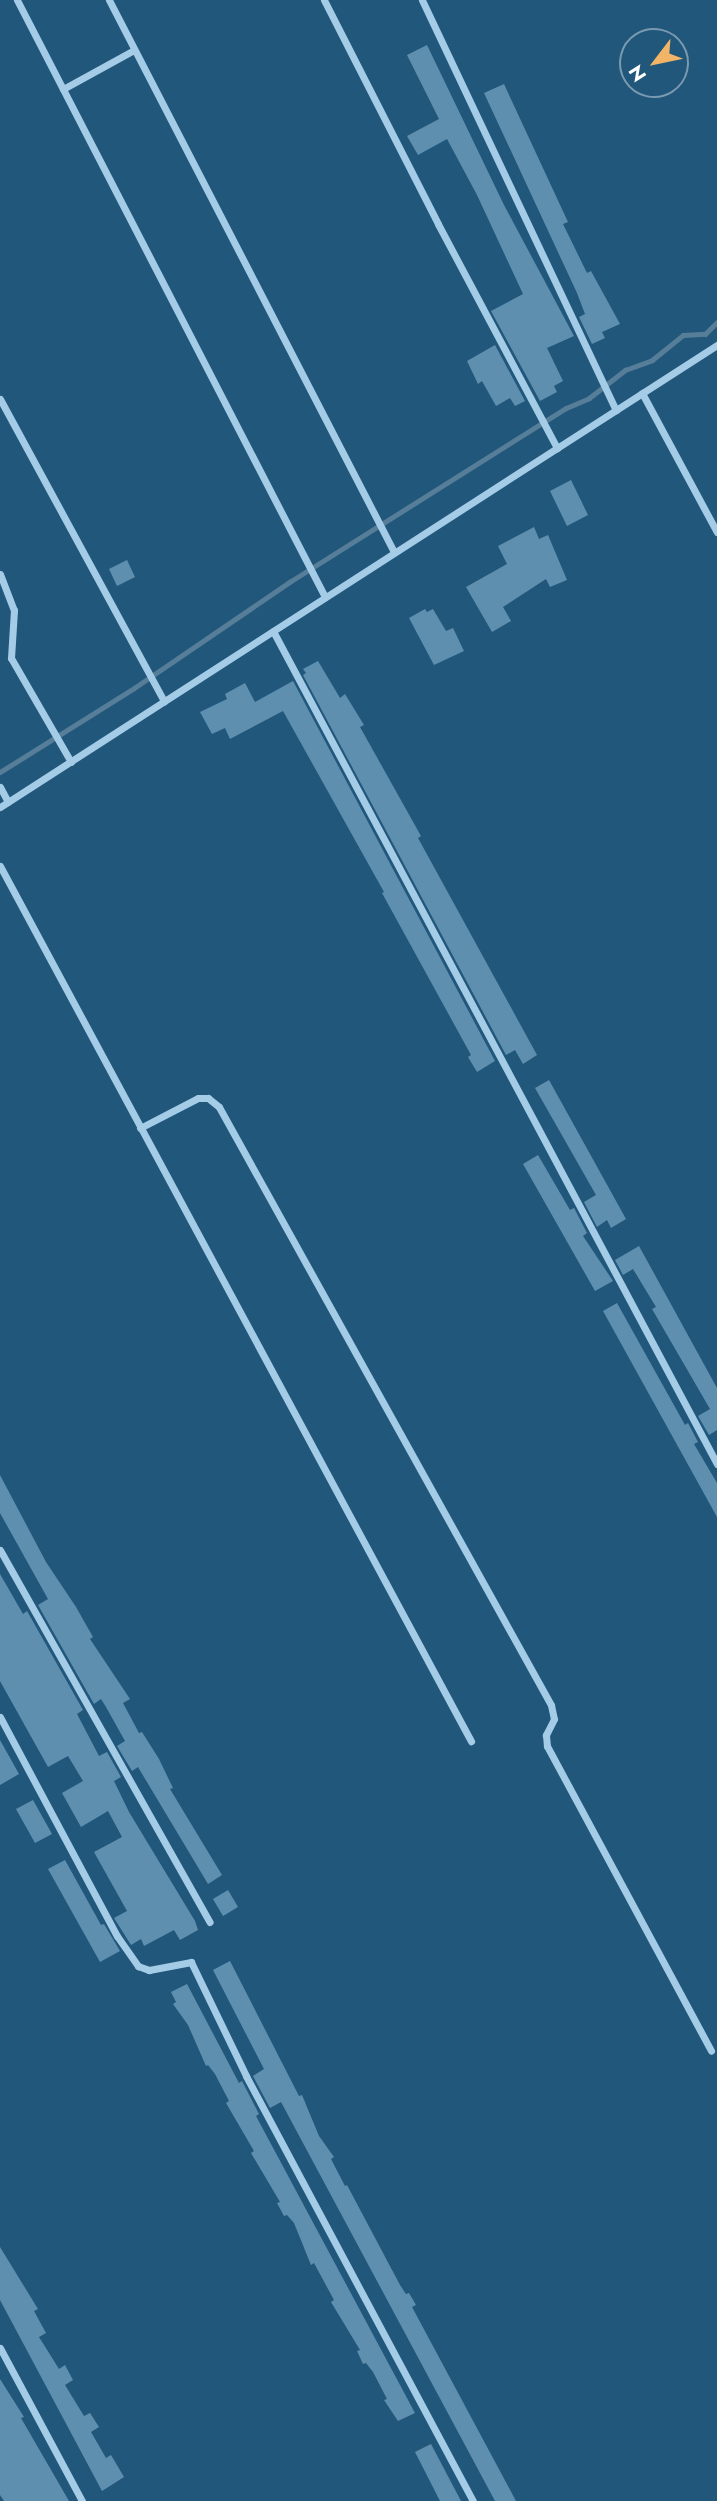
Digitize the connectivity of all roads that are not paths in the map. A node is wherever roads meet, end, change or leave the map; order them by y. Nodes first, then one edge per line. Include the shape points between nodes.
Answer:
1 (18, 0) edge
2 (108, 0) edge
3 (324, 0) edge
4 (422, 0) edge
5 (134, 50) junction
6 (63, 89) junction
7 (717, 345) edge
8 (642, 393) junction
9 (0, 400) edge
10 (614, 406) junction
11 (558, 448) junction
12 (717, 532) edge
13 (394, 552) junction
14 (0, 574) edge
15 (325, 597) junction
16 (273, 631) junction
17 (164, 701) junction
18 (71, 761) junction
19 (0, 787) edge
20 (8, 802) junction
21 (0, 807) edge
22 (0, 866) edge
23 (140, 1128) junction
24 (717, 1464) edge
25 (0, 1550) edge
26 (0, 1717) edge
27 (471, 1741) dead end
28 (209, 1922) dead end
29 (711, 2052) dead end
30 (0, 2348) edge
31 (82, 2501) edge
32 (473, 2501) edge

1 - 6 street
2 - 5 street
3 - 11 street
4 - 10 street
5 - 6 street
5 - 13 street
6 - 15 street
7 - 8 street
8 - 10 street
8 - 12 street
9 - 17 street
10 - 11 street
11 - 13 street
13 - 15 street
14 - 18 street via 13,610 11,658
15 - 16 street
16 - 17 street
16 - 24 street
17 - 18 street
18 - 20 street
19 - 20 street
20 - 21 street
22 - 23 street
23 - 27 street
23 - 29 street via 198,1098 208,1098 219,1107 551,1705 554,1719 546,1735 547,1746
25 - 28 street
26 - 32 street via 117,1936 138,1966 149,1970 191,1962 246,2076
30 - 31 street

